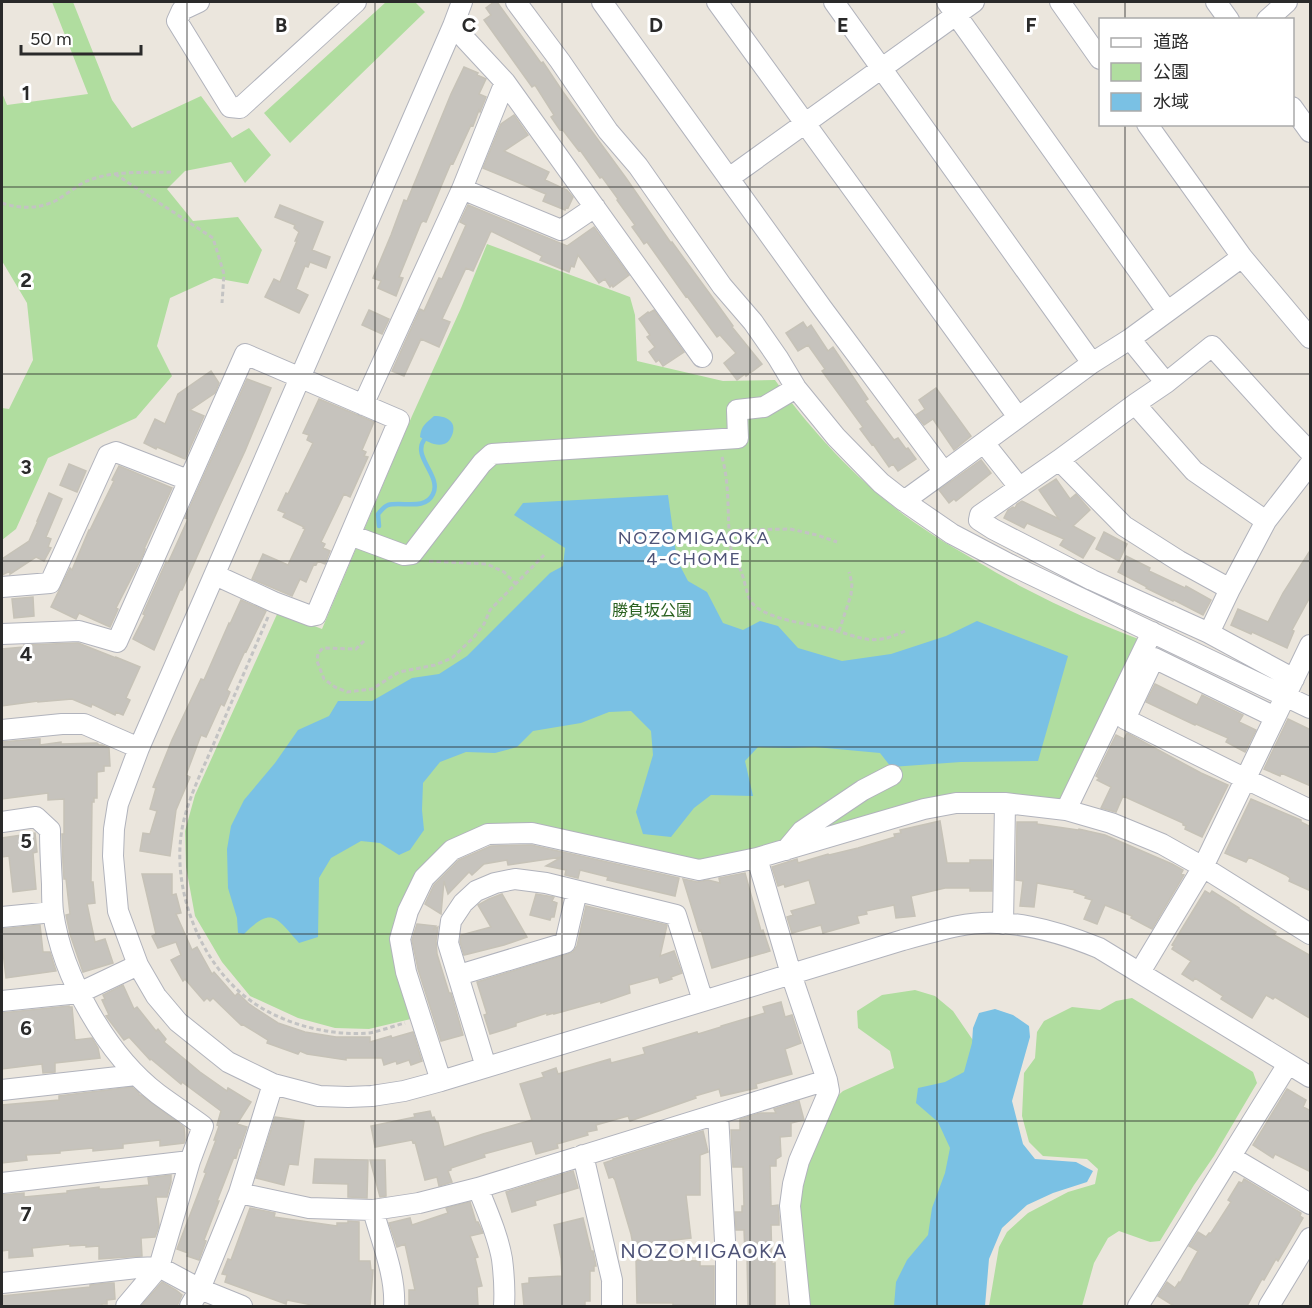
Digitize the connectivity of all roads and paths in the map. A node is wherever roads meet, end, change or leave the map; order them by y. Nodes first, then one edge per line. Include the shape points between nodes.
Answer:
1 (199, 2) edge
2 (356, 2) edge
3 (462, 2) edge
4 (516, 2) edge
5 (602, 2) edge
6 (717, 2) edge
7 (834, 2) edge
8 (974, 2) edge
9 (1060, 2) edge
10 (1216, 2) edge
11 (1287, 2) edge
12 (952, 8) edge
13 (1228, 18) edge
14 (1270, 18) edge
15 (453, 26) junction
16 (1099, 56) edge
17 (882, 68) junction
18 (505, 81) junction
19 (805, 122) junction
20 (1148, 126) edge
21 (174, 172) dead end
22 (114, 174) junction
23 (729, 178) junction
24 (462, 189) junction
25 (2, 203) edge
26 (595, 207) junction
27 (1242, 257) junction
28 (222, 303) dead end
29 (1167, 311) junction
30 (1311, 338) edge
31 (1130, 339) junction
32 (702, 357) dead end
33 (1092, 363) junction
34 (301, 377) junction
35 (1166, 382) junction
36 (796, 388) junction
37 (1135, 404) junction
38 (363, 405) junction
39 (1018, 417) junction
40 (716, 438) junction
41 (984, 443) junction
42 (1311, 452) edge
43 (1059, 460) junction
44 (1311, 464) edge
45 (944, 472) junction
46 (188, 480) junction
47 (1019, 487) junction
48 (904, 501) junction
49 (1266, 521) junction
50 (731, 534) junction
51 (350, 535) junction
52 (837, 542) dead end
53 (411, 554) junction
54 (544, 555) dead end
55 (849, 572) dead end
56 (215, 575) junction
57 (516, 584) junction
58 (2, 587) edge
59 (1230, 589) junction
60 (274, 602) junction
61 (2, 628) edge
62 (839, 631) junction
63 (905, 631) dead end
64 (1152, 632) junction
65 (1209, 633) junction
66 (364, 641) dead end
67 (1311, 645) edge
68 (1290, 688) junction
69 (1311, 708) edge
70 (1275, 717) junction
71 (2, 730) edge
72 (139, 748) junction
73 (892, 775) dead end
74 (1246, 779) junction
75 (1005, 803) junction
76 (1066, 810) junction
77 (1311, 810) edge
78 (2, 822) edge
79 (786, 850) junction
80 (757, 858) junction
81 (1203, 867) junction
82 (577, 891) junction
83 (53, 912) junction
84 (2, 916) edge
85 (1003, 924) junction
86 (1311, 934) edge
87 (138, 965) junction
88 (1140, 972) junction
89 (791, 974) junction
90 (459, 975) junction
91 (79, 993) junction
92 (2, 1001) edge
93 (703, 1001) junction
94 (421, 1019) junction
95 (1288, 1064) junction
96 (486, 1067) junction
97 (136, 1075) junction
98 (1311, 1077) edge
99 (827, 1080) junction
100 (441, 1081) junction
101 (273, 1084) junction
102 (2, 1090) edge
103 (718, 1114) junction
104 (584, 1155) junction
105 (1231, 1156) junction
106 (190, 1161) junction
107 (2, 1182) edge
108 (477, 1188) junction
109 (239, 1194) junction
110 (1311, 1204) edge
111 (373, 1210) junction
112 (1311, 1238) edge
113 (159, 1267) junction
114 (2, 1283) edge
115 (200, 1289) junction
116 (126, 1306) edge
117 (190, 1306) edge
118 (242, 1306) edge
119 (394, 1306) edge
120 (504, 1306) edge
121 (612, 1306) edge
122 (726, 1306) edge
123 (800, 1306) edge
124 (1138, 1306) edge
125 (1269, 1306) edge

1 - 2 street via 182,10 177,21 230,107 240,108
3 - 15 street
4 - 36 street via 722,286 753,322
5 - 23 street
6 - 19 street
7 - 17 street
8 - 12 street
9 - 16 street
10 - 13 street
11 - 14 street
12 - 17 street
12 - 29 street
15 - 18 street
15 - 34 street
17 - 19 street
17 - 33 street
18 - 24 street
18 - 26 street
19 - 23 street
19 - 39 street
20 - 27 street
21 - 22 path
22 - 25 path via 86,181 55,201 34,208
22 - 28 path via 213,238 224,274
23 - 45 street
24 - 26 street via 561,230
24 - 38 street
26 - 32 street
27 - 29 street
27 - 30 street
29 - 31 street
31 - 33 street
31 - 35 street
33 - 39 street
34 - 38 street
34 - 46 street via 245,354
34 - 56 street
35 - 37 street
35 - 42 street via 1212,346
36 - 40 street via 764,407 737,411 738,438
36 - 48 street via 836,437
37 - 43 street
37 - 49 street via 1194,471
38 - 51 street via 399,420
39 - 41 street
40 - 50 path via 724,465
40 - 53 street via 492,454
41 - 45 street
41 - 47 street
43 - 47 street
43 - 59 street via 1124,526
44 - 49 street
45 - 48 street
46 - 58 street via 116,452 108,455 50,583
46 - 61 street via 117,642 79,631
47 - 65 street via 980,515 979,520 1092,580
48 - 64 street via 952,534
49 - 59 street
50 - 52 path via 740,530 790,529
50 - 62 path via 730,546 750,602 769,615
51 - 53 street via 404,555
51 - 60 street via 316,615
53 - 57 path via 419,560 487,564 504,572
54 - 57 path
55 - 62 path via 851,595
56 - 60 street
56 - 72 street
57 - 66 path via 452,658 399,672 372,690 347,692 324,679 317,661 323,648 356,649
59 - 65 street
60 - 94 path via 183,823 179,854 188,912 217,967 239,991 280,1017 309,1027 351,1033 371,1033
62 - 63 path via 870,640 891,638
64 - 68 street
64 - 76 street
65 - 68 street
67 - 68 street
68 - 69 street
68 - 70 street
70 - 74 street
70 - 74 street via 1154,658 1125,719
71 - 72 street via 84,724
72 - 87 street via 118,804 113,856 118,910
73 - 79 street via 802,831
74 - 77 street
74 - 81 street
75 - 76 street
75 - 79 street via 956,803 924,809
75 - 85 street
76 - 81 street via 1162,844
78 - 83 street via 36,817 50,830
79 - 80 street
80 - 89 street
80 - 94 street via 699,870 532,833 488,834 452,850 424,878 400,939
81 - 86 street
81 - 88 street
82 - 90 street via 565,943
82 - 90 street via 515,879 476,891 451,921 448,943
82 - 93 street via 676,915
83 - 84 street
83 - 91 street via 64,957
85 - 88 street via 1071,936
85 - 89 street via 959,926
87 - 91 street
87 - 101 street via 156,996 178,1022 228,1062
88 - 95 street
89 - 93 street
89 - 99 street
90 - 96 street
91 - 92 street
91 - 97 street
93 - 96 street
94 - 100 street
95 - 98 street
95 - 105 street
96 - 100 street
97 - 102 street
97 - 106 street via 203,1126
99 - 103 street
99 - 123 street via 829,1090 799,1161 790,1206
100 - 101 street via 404,1091 348,1097 319,1096
101 - 109 street
103 - 104 street
103 - 122 street
104 - 108 street
104 - 121 street via 612,1280
105 - 110 street
105 - 124 street
106 - 107 street
106 - 113 street
108 - 111 street
108 - 120 street via 502,1258
109 - 111 street via 309,1208
109 - 115 street
111 - 119 street via 393,1282
112 - 125 street
113 - 114 street
113 - 115 street
113 - 116 street
115 - 117 street
115 - 118 street

